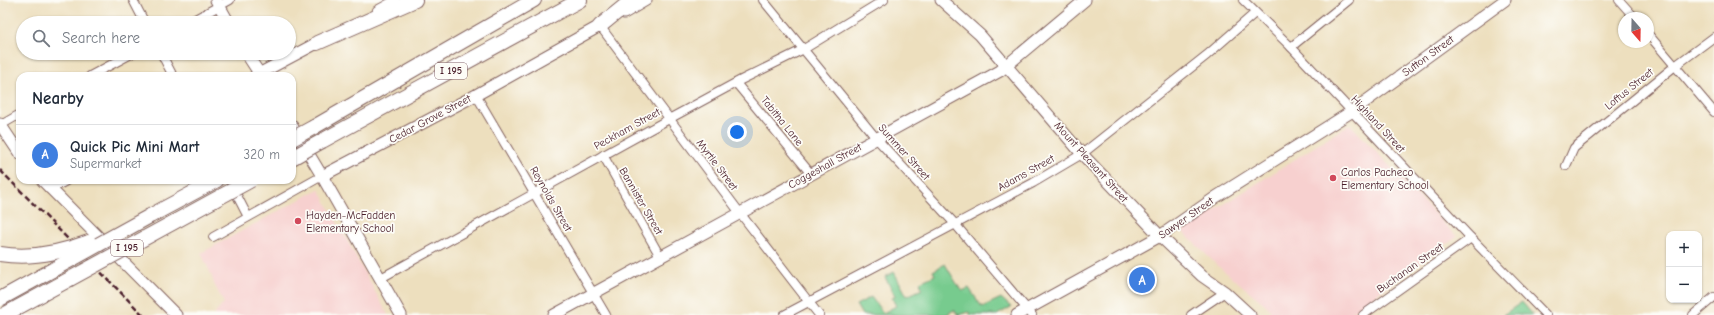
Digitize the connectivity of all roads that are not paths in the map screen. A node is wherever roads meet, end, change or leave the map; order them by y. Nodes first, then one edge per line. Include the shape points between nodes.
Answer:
1 (133, 0) edge
2 (230, 0) edge
3 (395, 0) edge
4 (415, 0) edge
5 (534, 0) edge
6 (580, 0) edge
7 (632, 0) edge
8 (646, 0) edge
9 (763, 0) edge
10 (884, 0) edge
11 (1085, 0) edge
12 (1243, 0) edge
13 (1349, 0) edge
14 (1505, 0) edge
15 (1619, 0) edge
16 (947, 2) edge
17 (218, 3) edge
18 (1629, 12) edge
19 (1255, 13) junction
20 (141, 16) edge
21 (198, 16) edge
22 (225, 16) edge
23 (600, 26) junction
24 (1714, 37) edge
25 (1654, 41) edge
26 (316, 43) junction
27 (1291, 47) junction
28 (804, 49) junction
29 (296, 54) edge
30 (120, 60) edge
31 (165, 60) edge
32 (250, 60) edge
33 (285, 60) edge
34 (1007, 65) junction
35 (1675, 66) junction
36 (97, 72) edge
37 (171, 72) edge
38 (256, 72) edge
39 (263, 72) edge
40 (736, 83) junction
41 (476, 95) junction
42 (1351, 112) junction
43 (1714, 112) edge
44 (16, 116) edge
45 (669, 119) junction
46 (0, 124) edge
47 (296, 133) edge
48 (296, 137) edge
49 (876, 138) junction
50 (16, 148) edge
51 (1082, 154) junction
52 (603, 155) junction
53 (296, 156) edge
54 (1566, 166) dead end
55 (811, 174) junction
56 (322, 176) junction
57 (46, 184) edge
58 (58, 184) edge
59 (210, 184) edge
60 (231, 184) edge
61 (244, 184) edge
62 (50, 188) junction
63 (534, 192) junction
64 (740, 213) junction
65 (150, 216) junction
66 (248, 217) junction
67 (955, 224) junction
68 (1160, 236) junction
69 (213, 237) dead end
70 (1470, 238) junction
71 (0, 254) edge
72 (661, 258) junction
73 (381, 278) junction
74 (1225, 292) junction
75 (593, 294) junction
76 (1714, 297) edge
77 (0, 299) edge
78 (809, 301) junction
79 (1030, 312) edge
80 (4, 315) edge
81 (176, 315) edge
82 (401, 315) edge
83 (554, 315) edge
84 (606, 315) edge
85 (784, 315) edge
86 (819, 315) edge
87 (1017, 315) edge
88 (1191, 315) edge
89 (1250, 315) edge
90 (1363, 315) edge
91 (1546, 315) edge
92 (1693, 315) edge

1 - 20 street
2 - 17 street
3 - 26 street
4 - 26 highway
5 - 48 highway, I 195, bridge
6 - 53 highway, I 195, bridge
7 - 23 highway
8 - 23 main road, Cedar Grove Street
9 - 28 street, Summer Street
10 - 28 street, Peckham Street
11 - 34 main road, Coggeshall Street
12 - 19 street, Highland Street
13 - 27 street
14 - 42 main road, Sutton Street
15 - 18 street
16 - 34 main road, Mount Pleasant Street
17 - 21 street
17 - 22 main road
19 - 27 street, Highland Street
19 - 51 street, Adams Street via 1207,55
23 - 41 main road, Cedar Grove Street
23 - 45 street, Myrtle Street
24 - 35 street, Loftus Street
25 - 35 street
26 - 29 main road
27 - 42 street, Highland Street
28 - 40 street, Peckham Street
28 - 49 street, Summer Street
30 - 36 street
31 - 37 street
32 - 38 main road
33 - 39 main road
34 - 49 main road, Coggeshall Street
34 - 51 main road, Mount Pleasant Street
35 - 43 street
35 - 54 street, Loftus Street via 1574,148
40 - 45 street, Peckham Street
40 - 55 street, Tabitha Lane
41 - 56 main road, Cedar Grove Street
41 - 63 street, Reynolds Street
42 - 68 main road, Sawyer Street via 1216,197
42 - 70 street, Highland Street
44 - 46 street
45 - 52 street, Peckham Street
45 - 64 street, Myrtle Street
46 - 50 main road
47 - 56 main road
49 - 55 main road, Coggeshall Street
49 - 67 street, Summer Street
51 - 67 street, Adams Street
51 - 68 main road, Mount Pleasant Street
52 - 63 street, Peckham Street
52 - 72 street, Bannister Street
55 - 64 main road, Coggeshall Street
56 - 66 street, Cedar Grove Street
56 - 73 main road
57 - 62 main road
58 - 62 main road
59 - 65 highway, I 195
60 - 66 street
61 - 80 highway, I 195, bridge
62 - 81 main road
63 - 73 street, Peckham Street
63 - 75 street, Reynolds Street
64 - 72 main road, Coggeshall Street
64 - 78 street, Myrtle Street
65 - 71 highway, bridge via 103,237 58,252 23,256
65 - 77 highway, I 195, bridge
66 - 69 street, Cedar Grove Street
67 - 78 street, Adams Street
67 - 79 street, Summer Street
68 - 74 main road, Mount Pleasant Street via 1202,276
68 - 79 main road, Sawyer Street
70 - 90 street, Buchanan Street
70 - 91 street, Highland Street
72 - 75 main road, Coggeshall Street
73 - 82 main road
74 - 88 street
74 - 89 main road, Mount Pleasant Street
75 - 83 main road, Coggeshall Street
75 - 84 street, Reynolds Street
76 - 92 street
78 - 85 street, Adams Street
78 - 86 street, Myrtle Street
79 - 87 main road, Sawyer Street

